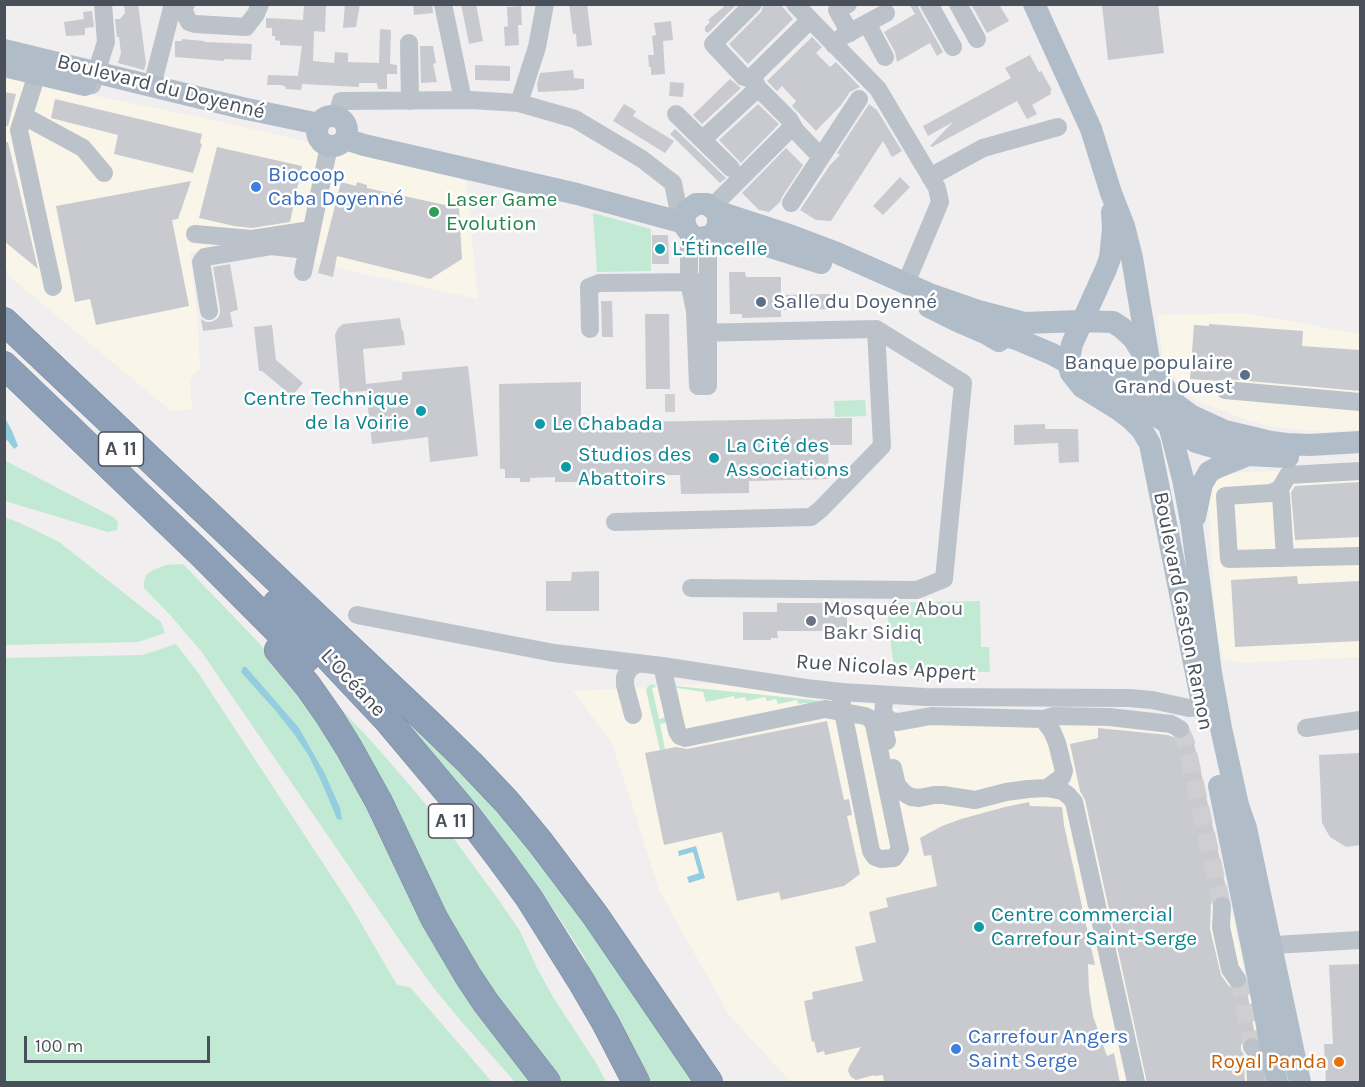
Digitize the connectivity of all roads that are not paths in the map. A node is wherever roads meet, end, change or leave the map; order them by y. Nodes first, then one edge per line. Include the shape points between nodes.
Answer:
1 (104, 4) edge
2 (173, 4) edge
3 (186, 4) edge
4 (260, 4) edge
5 (443, 4) edge
6 (545, 4) edge
7 (753, 4) edge
8 (795, 4) edge
9 (848, 4) edge
10 (929, 4) edge
11 (958, 4) edge
12 (1034, 4) edge
13 (886, 13) dead end
14 (810, 20) junction
15 (867, 23) junction
16 (850, 33) junction
17 (977, 39) dead end
18 (409, 43) dead end
19 (834, 45) junction
20 (953, 47) dead end
21 (4, 50) edge
22 (885, 57) dead end
23 (4, 66) edge
24 (38, 66) junction
25 (94, 79) junction
26 (756, 84) junction
27 (152, 86) junction
28 (858, 99) dead end
29 (463, 100) junction
30 (410, 101) junction
31 (519, 103) junction
32 (676, 114) dead end
33 (24, 116) junction
34 (793, 126) junction
35 (1058, 127) dead end
36 (332, 132) junction
37 (702, 140) junction
38 (820, 156) junction
39 (731, 168) dead end
40 (104, 173) dead end
41 (930, 177) junction
42 (1112, 193) junction
43 (790, 203) dead end
44 (699, 220) junction
45 (311, 230) junction
46 (195, 234) dead end
47 (306, 250) junction
48 (303, 272) dead end
49 (856, 274) junction
50 (689, 282) junction
51 (708, 282) junction
52 (906, 283) junction
53 (53, 287) dead end
54 (209, 311) dead end
55 (4, 321) edge
56 (1082, 321) junction
57 (590, 329) dead end
58 (876, 329) junction
59 (702, 333) junction
60 (987, 334) junction
61 (4, 336) edge
62 (1068, 364) junction
63 (4, 365) edge
64 (1150, 366) junction
65 (1091, 384) junction
66 (1225, 390) dead end
67 (1360, 402) edge
68 (1165, 422) junction
69 (1360, 442) edge
70 (1248, 454) junction
71 (1360, 456) edge
72 (1360, 471) edge
73 (1278, 490) junction
74 (615, 522) dead end
75 (1192, 527) junction
76 (1360, 556) edge
77 (1285, 558) junction
78 (691, 588) dead end
79 (231, 591) junction
80 (357, 615) dead end
81 (639, 663) junction
82 (662, 666) junction
83 (842, 692) junction
84 (884, 695) junction
85 (1210, 706) junction
86 (843, 712) junction
87 (883, 714) junction
88 (633, 715) dead end
89 (1043, 720) junction
90 (1360, 720) edge
91 (1306, 728) dead end
92 (1180, 729) dead end
93 (1047, 788) junction
94 (1222, 906) tunnel mouth
95 (1360, 940) edge
96 (1261, 946) junction
97 (1237, 980) tunnel mouth
98 (1267, 1071) edge
99 (547, 1083) edge
100 (618, 1083) edge
101 (636, 1083) edge
102 (709, 1083) edge
103 (1136, 1083) edge
104 (1300, 1083) edge

1 - 25 street via 106,42
2 - 27 street
3 - 4 street via 189,22 246,27
5 - 29 street
6 - 31 street via 537,47
7 - 26 street via 713,44 744,77
8 - 14 street
9 - 16 street via 837,10
10 - 20 street
11 - 17 street
12 - 42 main road, Boulevard Gaston Ramon via 1091,129
13 - 15 street
14 - 19 street
14 - 26 street via 756,73
15 - 16 street
15 - 22 street
16 - 19 street
18 - 30 street
19 - 41 street via 878,89
21 - 24 main road, Boulevard du Doyenné
23 - 24 main road, Boulevard du Doyenné
24 - 25 main road, Boulevard du Doyenné
24 - 33 street
25 - 27 main road, Boulevard du Doyenné
25 - 36 main road, Boulevard du Doyenné via 300,132
26 - 34 street
26 - 37 street
27 - 36 main road, Boulevard du Doyenné
28 - 38 street
29 - 30 street
29 - 31 street
30 - 36 street via 341,101
31 - 44 street via 575,119 642,159 673,183
32 - 37 street
33 - 40 street via 83,148
33 - 53 street via 19,130
34 - 38 street
34 - 44 street
35 - 41 street via 983,148
36 - 44 main road, Boulevard du Doyenné via 364,145
36 - 45 street
37 - 39 street
38 - 43 street
41 - 52 street via 940,202
42 - 56 main road, Boulevard Gaston Ramon via 1110,258
42 - 64 main road, Boulevard Gaston Ramon via 1132,258
44 - 49 main road, Boulevard du Doyenné via 739,237
44 - 50 street
44 - 51 street via 708,249
44 - 52 main road, Boulevard du Doyenné via 792,236
45 - 46 street via 252,239
45 - 47 street
47 - 48 street
47 - 54 street via 270,246 205,257 201,262
49 - 52 main road, Boulevard du Doyenné via 898,287
49 - 60 main road, Boulevard du Doyenné
50 - 51 street
50 - 57 street via 599,283 589,287
50 - 59 street
51 - 59 street
52 - 56 main road, Boulevard du Doyenné via 978,311 1024,323
55 - 102 highway via 433,727 507,802 594,915
56 - 62 main road, Boulevard Gaston Ramon
56 - 64 main road, Boulevard du Doyenné via 1113,322 1133,338
58 - 59 street
58 - 74 street via 882,446 811,517
58 - 78 street via 963,383 944,579 917,590
60 - 62 main road, Boulevard du Doyenné via 1019,340
60 - 65 main road, Boulevard du Doyenné via 1044,368
61 - 101 highway, L’Océane / A 11 via 289,614 414,750 529,898 606,1024
62 - 65 main road, Boulevard Gaston Ramon via 1071,373
63 - 79 highway, A 11 via 136,491
64 - 65 main road
64 - 68 main road, Boulevard Gaston Ramon
64 - 69 main road via 1177,405 1225,431 1287,444
65 - 68 main road, Boulevard du Doyenné via 1129,397
65 - 85 main road, Boulevard Gaston Ramon via 1142,430 1150,444
66 - 67 street
68 - 70 main road, Boulevard du Doyenné via 1196,442
68 - 75 main road, Boulevard Gaston Ramon via 1184,479
70 - 71 main road, Boulevard du Doyenné
70 - 75 main road via 1209,472 1202,484
72 - 73 street via 1288,475
73 - 77 street
73 - 77 street via 1225,496 1229,559
75 - 85 main road, Boulevard Gaston Ramon
76 - 77 street
79 - 99 highway via 329,716 379,802 452,950 486,1003
79 - 100 highway, L’Océane / A 11 via 313,666 370,727 488,869 557,972
80 - 81 street, Rue Nicolas Appert via 554,653
81 - 82 street, Rue Nicolas Appert
81 - 88 street via 625,677
82 - 83 street, Rue Nicolas Appert
82 - 86 street via 677,730 685,738 825,709
83 - 84 street, Rue Nicolas Appert
83 - 86 street
84 - 85 street, Rue Nicolas Appert via 1129,698 1189,708
84 - 87 street
85 - 96 main road, Boulevard Gaston Ramon via 1246,828
86 - 86 street via 872,851 881,859 894,858 900,849 874,725 865,716
87 - 89 street via 898,722 931,716
87 - 93 street via 897,785 904,794 975,800
89 - 92 street via 1053,716 1109,717 1171,724
89 - 93 street via 1057,743 1064,771
90 - 91 street
93 - 103 street via 1062,791 1074,802
94 - 97 street via 1221,927 1230,969
95 - 96 street
96 - 98 main road, Boulevard Gaston Ramon
96 - 104 main road, Boulevard Gaston Ramon

